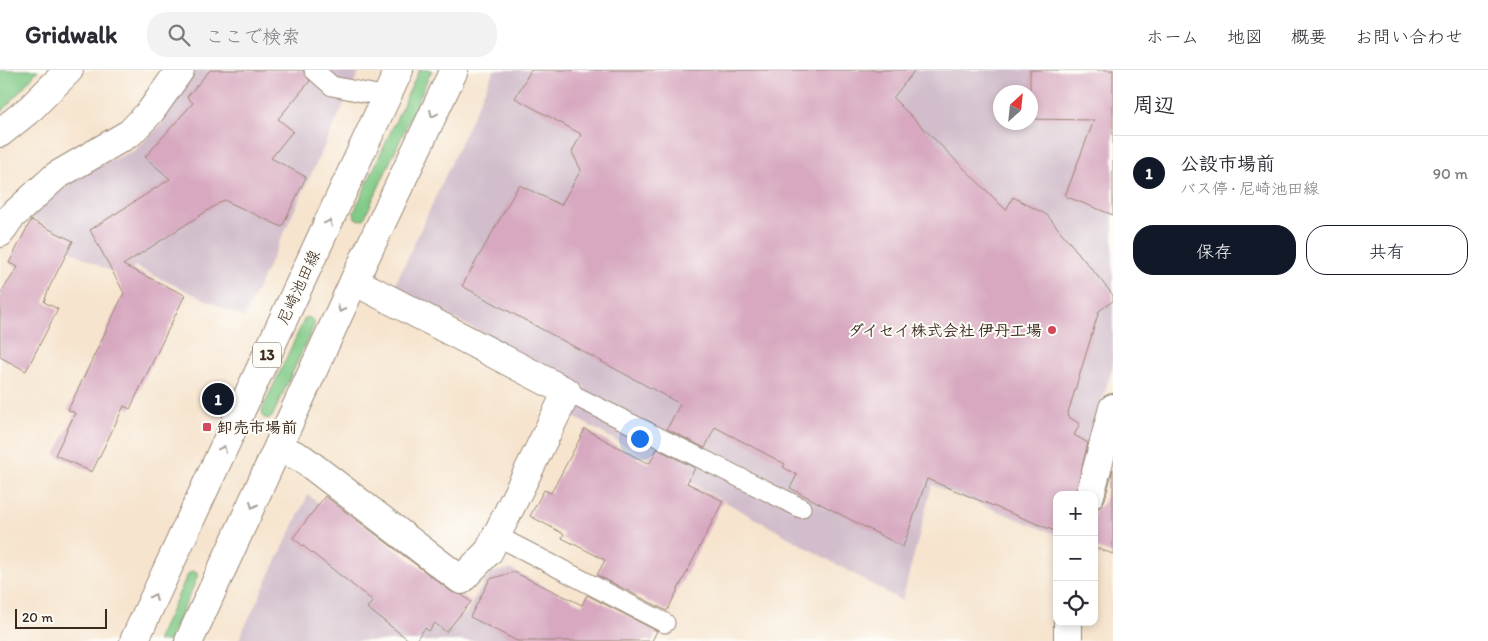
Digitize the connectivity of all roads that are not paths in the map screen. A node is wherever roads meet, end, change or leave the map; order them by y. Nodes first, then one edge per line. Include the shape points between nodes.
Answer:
1 (69, 70) edge
2 (180, 70) edge
3 (314, 70) edge
4 (399, 70) edge
5 (454, 70) edge
6 (387, 97) junction
7 (0, 133) edge
8 (0, 233) edge
9 (354, 281) junction
10 (567, 392) junction
11 (1113, 408) edge
12 (279, 447) junction
13 (1091, 491) edge
14 (800, 508) dead end
15 (497, 536) junction
16 (665, 623) dead end
17 (1068, 626) edge
18 (134, 641) edge
19 (189, 641) edge
20 (1068, 641) edge

1 - 7 main road
2 - 8 main road via 152,111 130,132 56,176 10,218
3 - 6 lane via 332,86
4 - 6 main road, 尼崎池田線 / 13
5 -> 9 main road
18 -> 6 main road, 尼崎池田線 / 13
9 - 10 main road
9 -> 12 main road
10 - 14 lane
10 - 15 main road
11 - 13 main road
12 - 15 main road via 303,459 461,580 489,551
12 -> 19 main road
15 - 16 lane
17 - 20 main road

